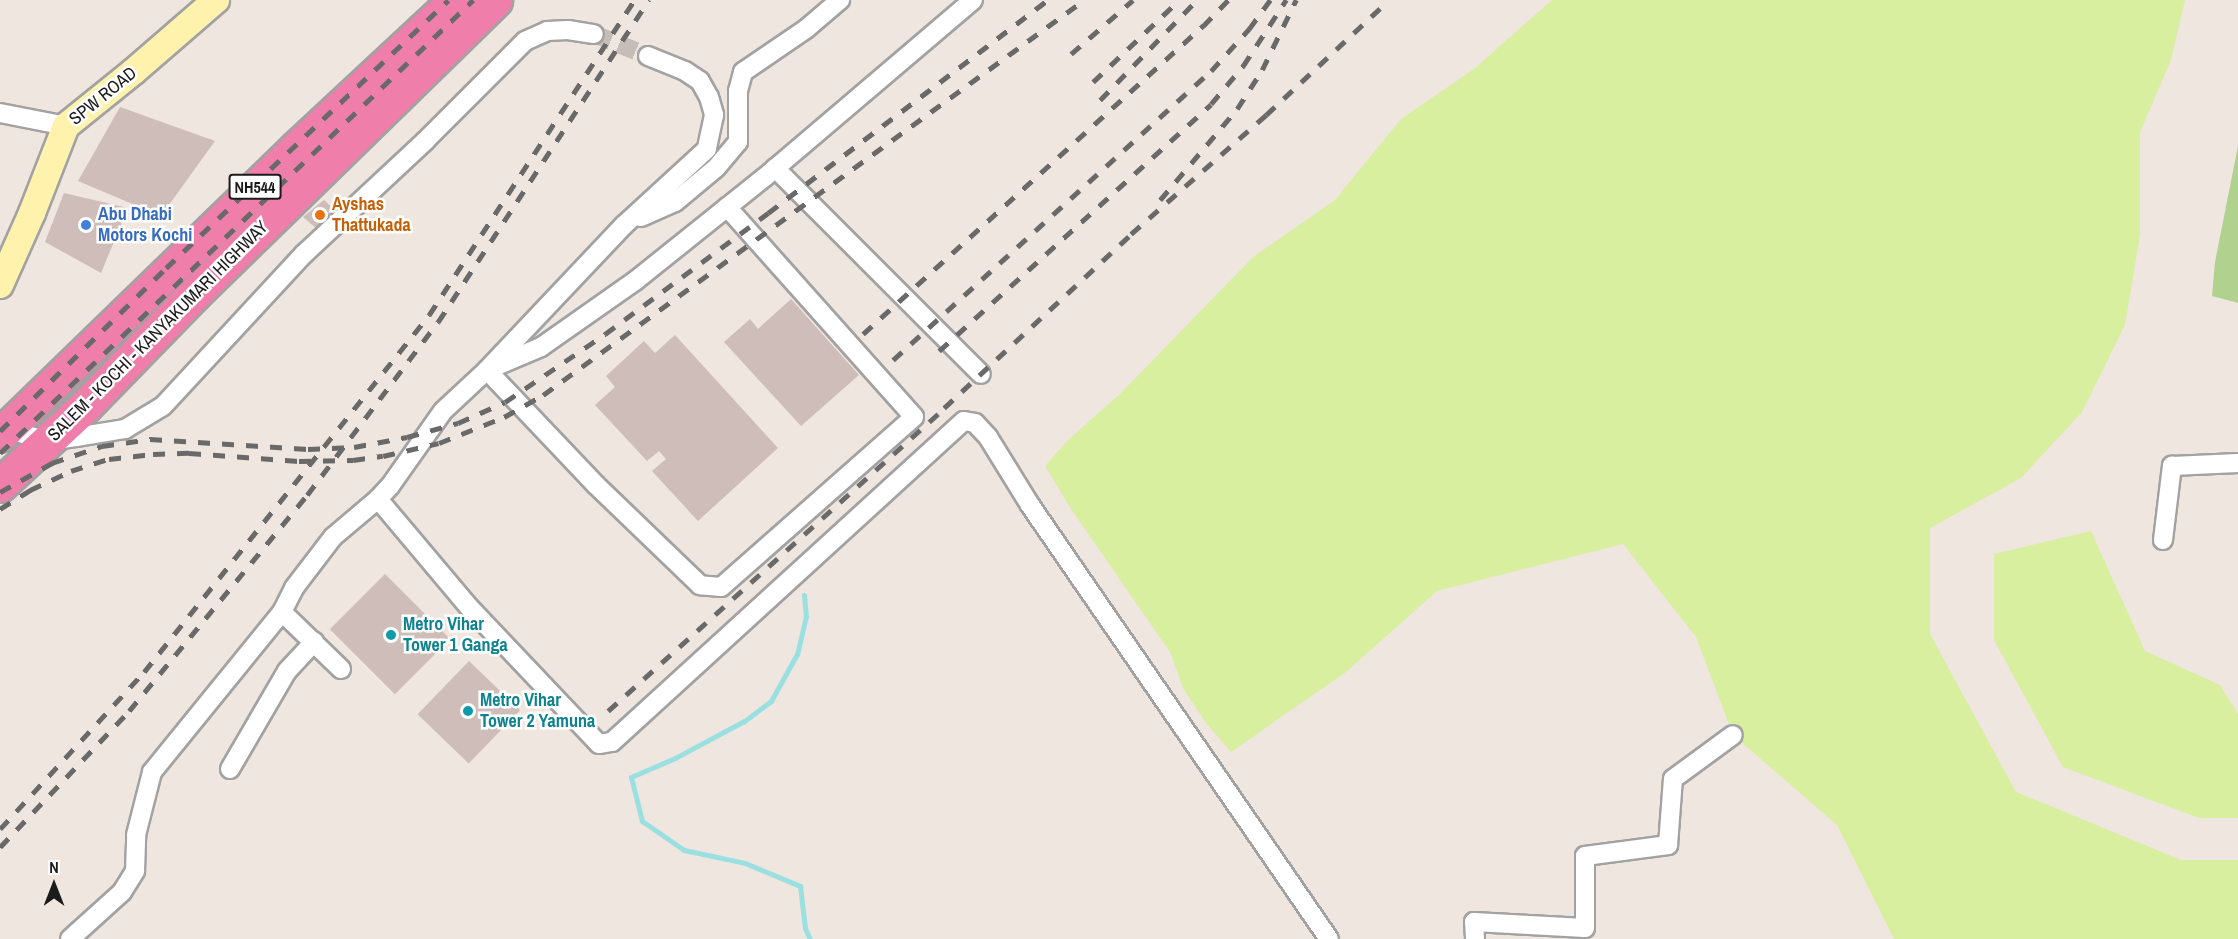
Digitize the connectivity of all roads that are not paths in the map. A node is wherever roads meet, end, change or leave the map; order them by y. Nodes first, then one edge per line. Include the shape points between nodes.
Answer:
1 (216, 0) edge
2 (455, 0) edge
3 (495, 0) edge
4 (840, 0) edge
5 (973, 0) edge
6 (594, 34) tunnel mouth
7 (648, 56) tunnel mouth
8 (0, 113) edge
9 (66, 126) junction
10 (775, 168) junction
11 (727, 207) junction
12 (624, 225) junction
13 (0, 285) edge
14 (487, 370) junction
15 (981, 374) dead end
16 (3, 432) edge
17 (48, 441) junction
18 (2238, 463) edge
19 (0, 485) edge
20 (378, 499) junction
21 (2163, 540) dead end
22 (282, 612) junction
23 (314, 642) junction
24 (341, 669) dead end
25 (1733, 735) dead end
26 (230, 770) dead end
27 (70, 939) edge
28 (1329, 939) edge
29 (1475, 939) edge

1 - 9 street, SPW ROAD
2 - 16 highway, SALEM - KOCHI - KANYAKUMARI HIGHWAY / NH544 via 296,147
3 - 17 highway, SALEM - KOCHI - KANYAKUMARI HIGHWAY / NH544
4 - 12 street via 806,29 743,72 738,91 738,142 716,168 675,202
5 - 10 street
6 - 17 street via 547,31 525,41 304,254 162,406 125,429
7 - 12 street via 700,81 714,115 713,133 707,149
8 - 9 street
9 - 13 street, SPW ROAD
10 - 11 street
10 - 15 street
11 - 14 street via 635,281 541,347
11 - 14 street via 914,417 721,587 700,585 596,485
12 - 14 street
14 - 20 street via 443,411
16 - 17 street
17 - 19 highway, SALEM - KOCHI - KANYAKUMARI HIGHWAY / NH544
18 - 21 street via 2172,466
20 - 22 street via 333,537 294,588
20 - 28 street via 469,607 599,744 612,742 964,421 975,423
22 - 23 street
22 - 27 street via 152,772 136,835 135,871 122,892
23 - 24 street
23 - 26 street via 286,671
25 - 29 street via 1673,779 1668,845 1585,856 1585,928 1474,922

